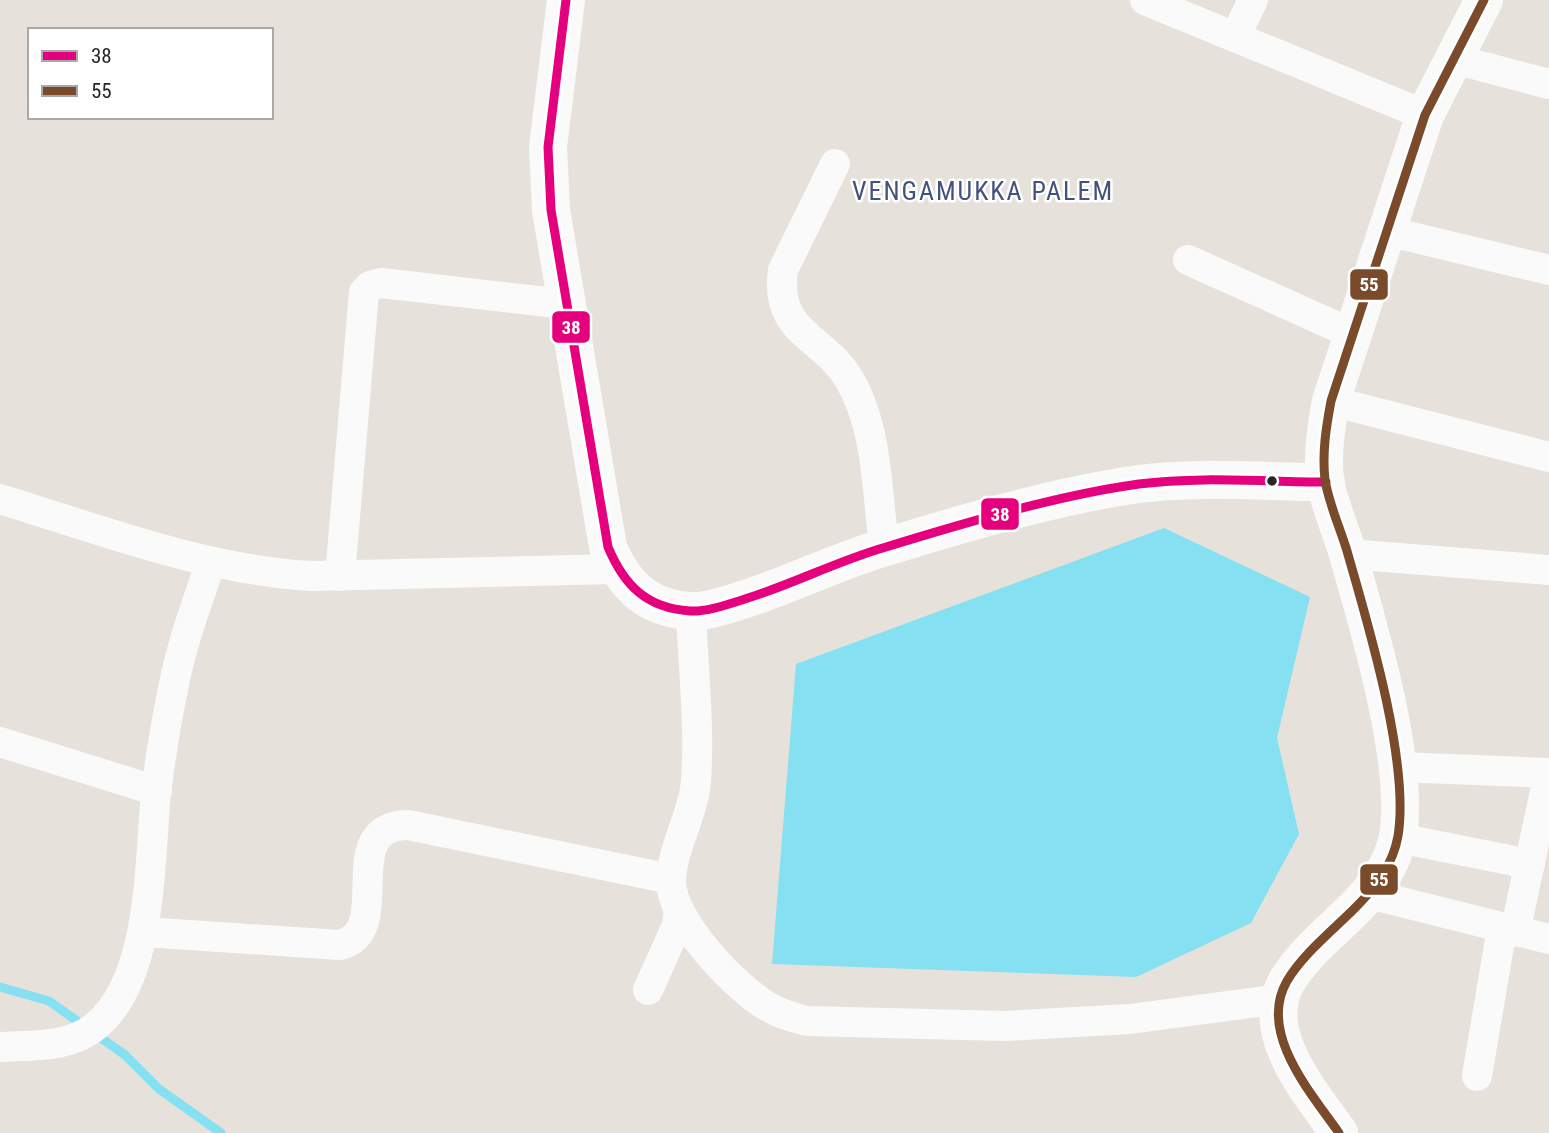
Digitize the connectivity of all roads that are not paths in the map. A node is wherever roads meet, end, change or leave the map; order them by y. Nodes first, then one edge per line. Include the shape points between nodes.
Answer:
1 (566, 0) edge
2 (1145, 0) edge
3 (1253, 0) edge
4 (1484, 0) edge
5 (1235, 37) junction
6 (1454, 59) junction
7 (1549, 84) edge
8 (1401, 106) junction
9 (835, 164) dead end
10 (1387, 231) junction
11 (1188, 260) dead end
12 (1549, 270) edge
13 (565, 304) junction
14 (1353, 334) junction
15 (1331, 401) junction
16 (1549, 457) edge
17 (1326, 482) junction
18 (0, 499) edge
19 (884, 547) junction
20 (1348, 554) junction
21 (211, 562) junction
22 (617, 569) junction
23 (1549, 570) edge
24 (340, 576) junction
25 (691, 611) junction
26 (0, 742) edge
27 (1398, 767) junction
28 (157, 791) junction
29 (1398, 838) junction
30 (1530, 864) junction
31 (671, 879) junction
32 (1369, 894) junction
33 (679, 910) junction
34 (1508, 930) junction
35 (144, 932) junction
36 (1549, 939) edge
37 (648, 990) dead end
38 (1280, 999) junction
39 (1, 1047) edge
40 (1477, 1076) dead end
41 (1339, 1133) edge

1 - 13 street via 548,147 551,210
2 - 5 street
3 - 5 street
4 - 6 street
5 - 8 street
6 - 7 street
6 - 8 street
8 - 10 street
9 - 19 street via 783,270 780,289 791,322 847,376 858,397 867,422
10 - 12 street
10 - 14 street
11 - 14 street
13 - 22 street via 608,547
13 - 24 street via 381,283 364,292
14 - 15 street
15 - 16 street
15 - 17 street via 1324,442
17 - 19 street via 1141,484 1069,498
17 - 20 street
18 - 21 street
19 - 25 street via 783,587
20 - 23 street
20 - 27 street
21 - 24 street via 270,574
21 - 28 street via 182,646
22 - 24 street
22 - 25 street via 635,593
25 - 31 street via 696,782
26 - 28 street
27 - 29 street
27 - 30 street via 1549,773
28 - 35 street
29 - 30 street
29 - 32 street via 1386,871
30 - 34 street
31 - 33 street
31 - 35 street via 394,825 383,828 373,842 362,930 350,942
32 - 34 street
32 - 38 street via 1297,966
33 - 37 street via 677,925
33 - 38 street via 703,947 757,999 789,1017 807,1021 1005,1026 1130,1019
34 - 36 street
34 - 40 street
35 - 39 street via 114,1006 91,1029 50,1044
38 - 41 street via 1282,1038 1299,1075

